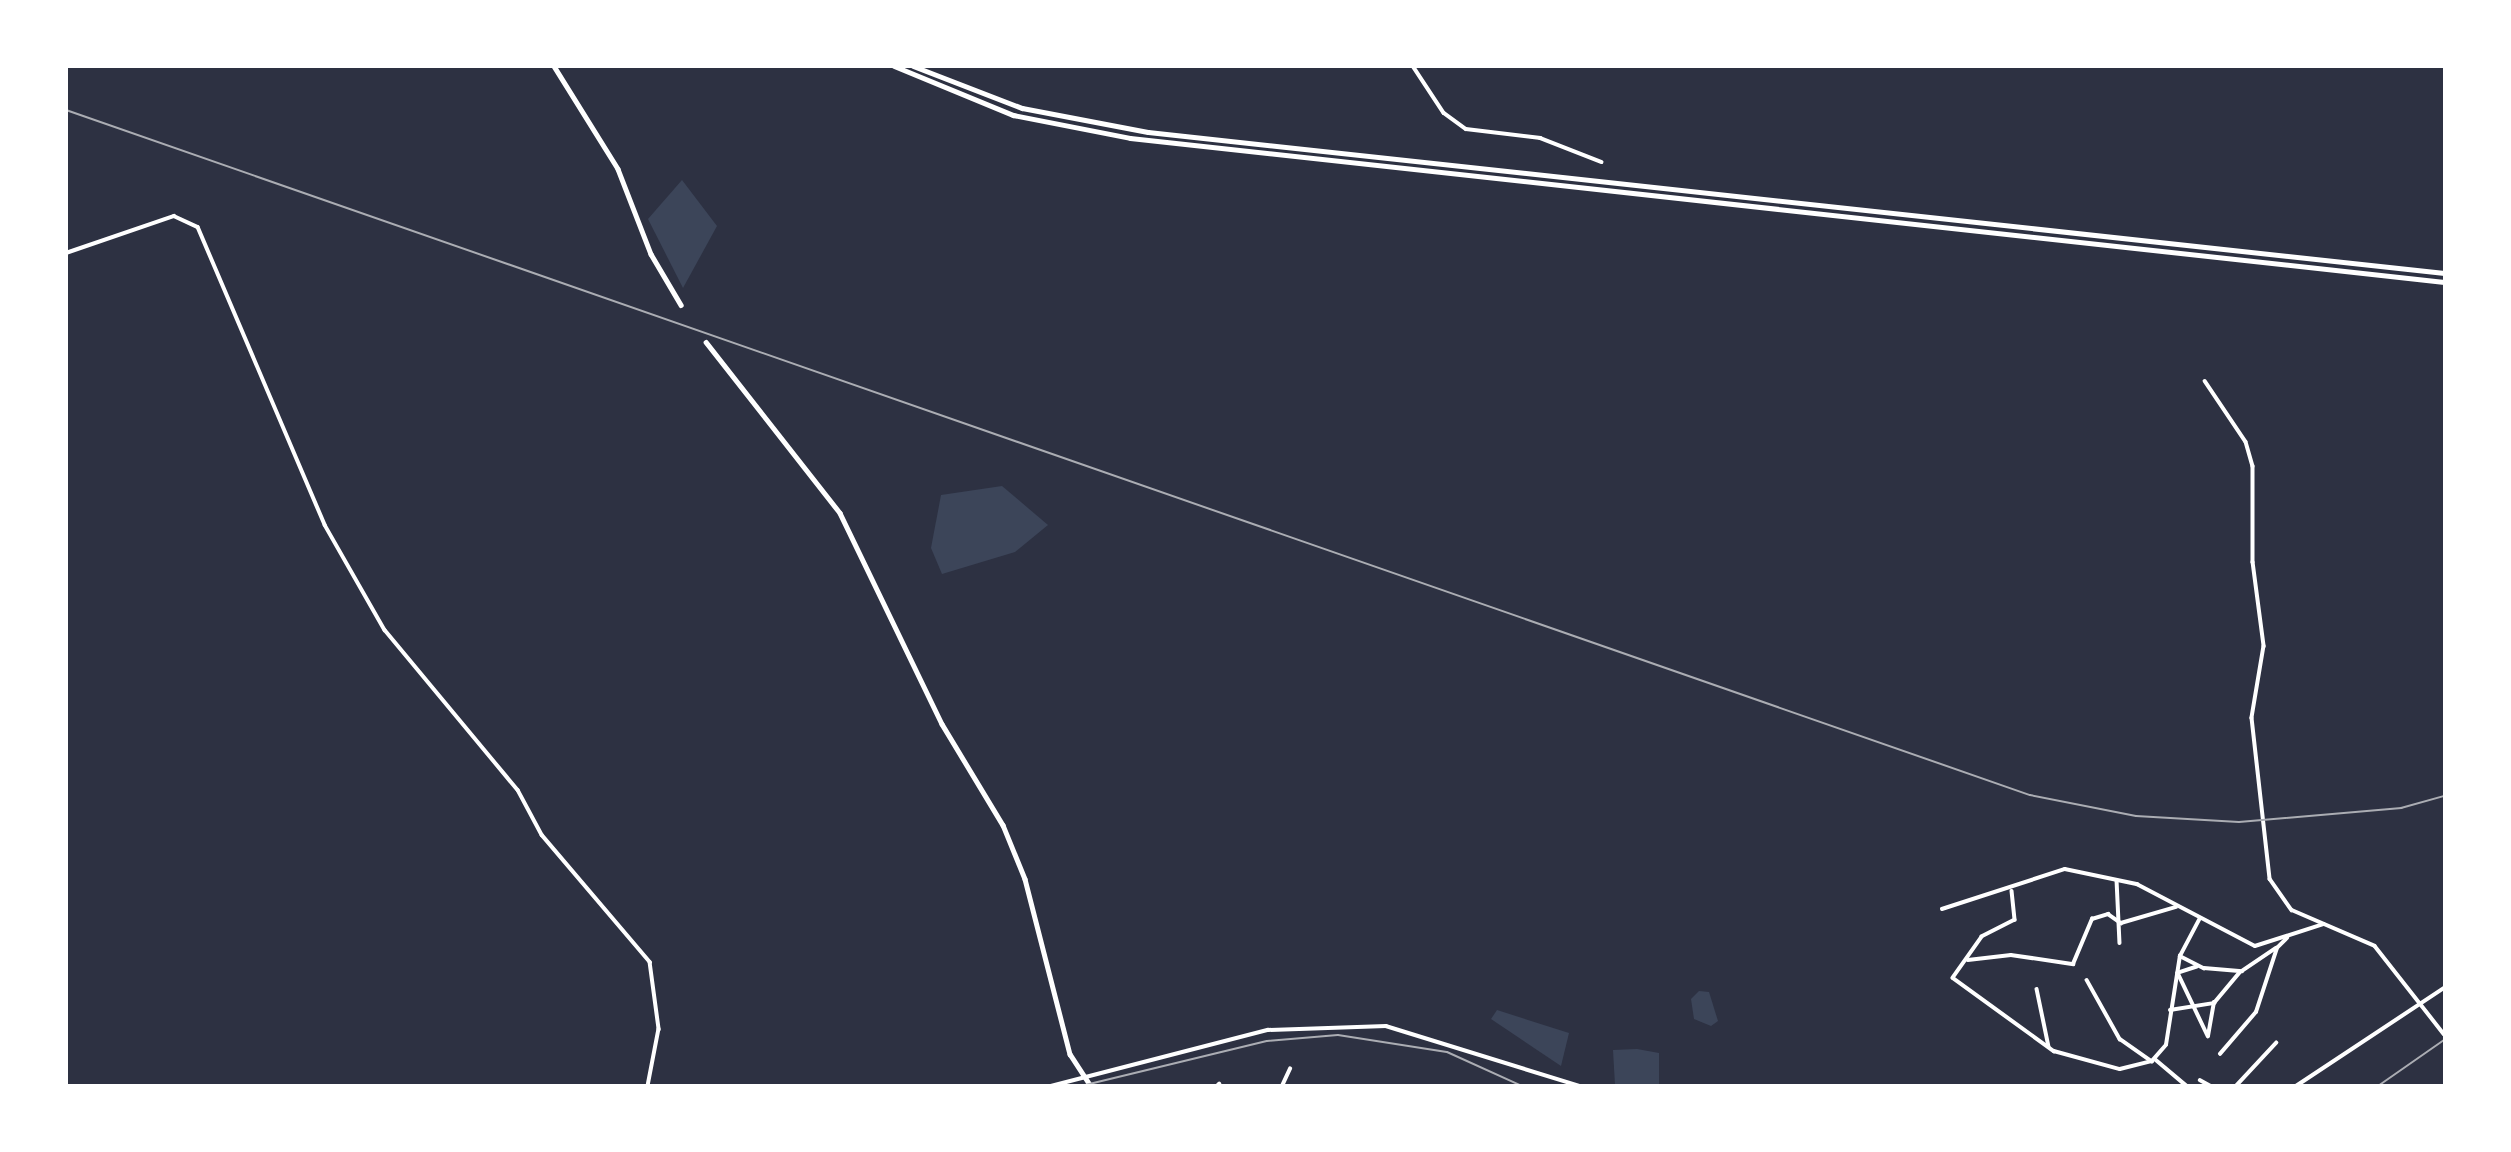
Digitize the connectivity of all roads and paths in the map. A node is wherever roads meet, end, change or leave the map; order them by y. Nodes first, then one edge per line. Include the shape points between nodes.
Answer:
1 (554, 66) edge
2 (894, 66) edge
3 (913, 66) edge
4 (1413, 66) edge
5 (1602, 162) dead end
6 (66, 253) edge
7 (2445, 273) edge
8 (2445, 282) edge
9 (681, 305) dead end
10 (706, 342) dead end
11 (2205, 381) dead end
12 (2117, 880) junction
13 (2012, 891) junction
14 (2176, 907) junction
15 (1942, 909) dead end
16 (2199, 920) junction
17 (2121, 923) junction
18 (2324, 924) junction
19 (2288, 937) junction
20 (2120, 943) dead end
21 (2277, 948) junction
22 (2180, 956) junction
23 (1968, 960) junction
24 (2199, 966) junction
25 (2242, 971) junction
26 (2178, 973) junction
27 (2087, 980) dead end
28 (2445, 988) edge
29 (2037, 989) dead end
30 (2214, 1003) junction
31 (2190, 1005) junction
32 (2424, 1005) junction
33 (2170, 1010) junction
34 (2445, 1034) edge
35 (2276, 1043) dead end
36 (2049, 1048) junction
37 (2220, 1054) dead end
38 (2153, 1060) junction
39 (1290, 1069) dead end
40 (1086, 1074) junction
41 (2200, 1080) dead end
42 (1090, 1085) edge
43 (648, 1086) edge
44 (1051, 1086) edge
45 (1282, 1086) edge
46 (1580, 1086) edge
47 (2187, 1086) edge
48 (2211, 1086) edge
49 (2236, 1086) edge
50 (2296, 1086) edge

1 - 9 street via 618,169 651,254
2 - 8 highway via 1013,115 1130,138
3 - 7 highway via 1022,108 1148,132
4 - 5 street via 1444,113 1466,129 1540,138
6 - 43 street via 174,216 198,227 325,524 385,630 514,785 542,835 650,961 659,1029
10 - 40 street via 840,513 942,724 1003,825 1025,879 1070,1054
11 - 18 street via 2246,442 2253,466 2253,562 2264,655 2252,724 2266,866 2282,902
12 - 13 street via 2060,870
12 - 14 street
12 - 17 street
13 - 15 street
13 - 23 street via 2015,920 1982,937
14 - 16 street
14 - 17 street
16 - 19 street via 2255,946
16 - 22 street
17 - 20 street
17 - 23 street via 2108,914 2092,919 2073,964 2011,955
18 - 19 street
18 - 32 street via 2370,941
19 - 21 street
21 - 25 street
21 - 37 street via 2256,1012
22 - 24 street
22 - 26 street
23 - 36 street via 1953,978
24 - 25 street
24 - 26 street
25 - 30 street
26 - 31 street
26 - 33 street
27 - 38 street via 2120,1039
28 - 32 street
29 - 36 street
30 - 31 street
30 - 31 street via 2208,1036
31 - 33 street
32 - 34 street
32 - 50 street
33 - 38 street via 2169,1038
35 - 49 street
36 - 38 street via 2120,1069
38 - 47 street
39 - 45 street
40 - 42 street
40 - 44 street
40 - 46 street via 1268,1030 1386,1026
41 - 48 street

